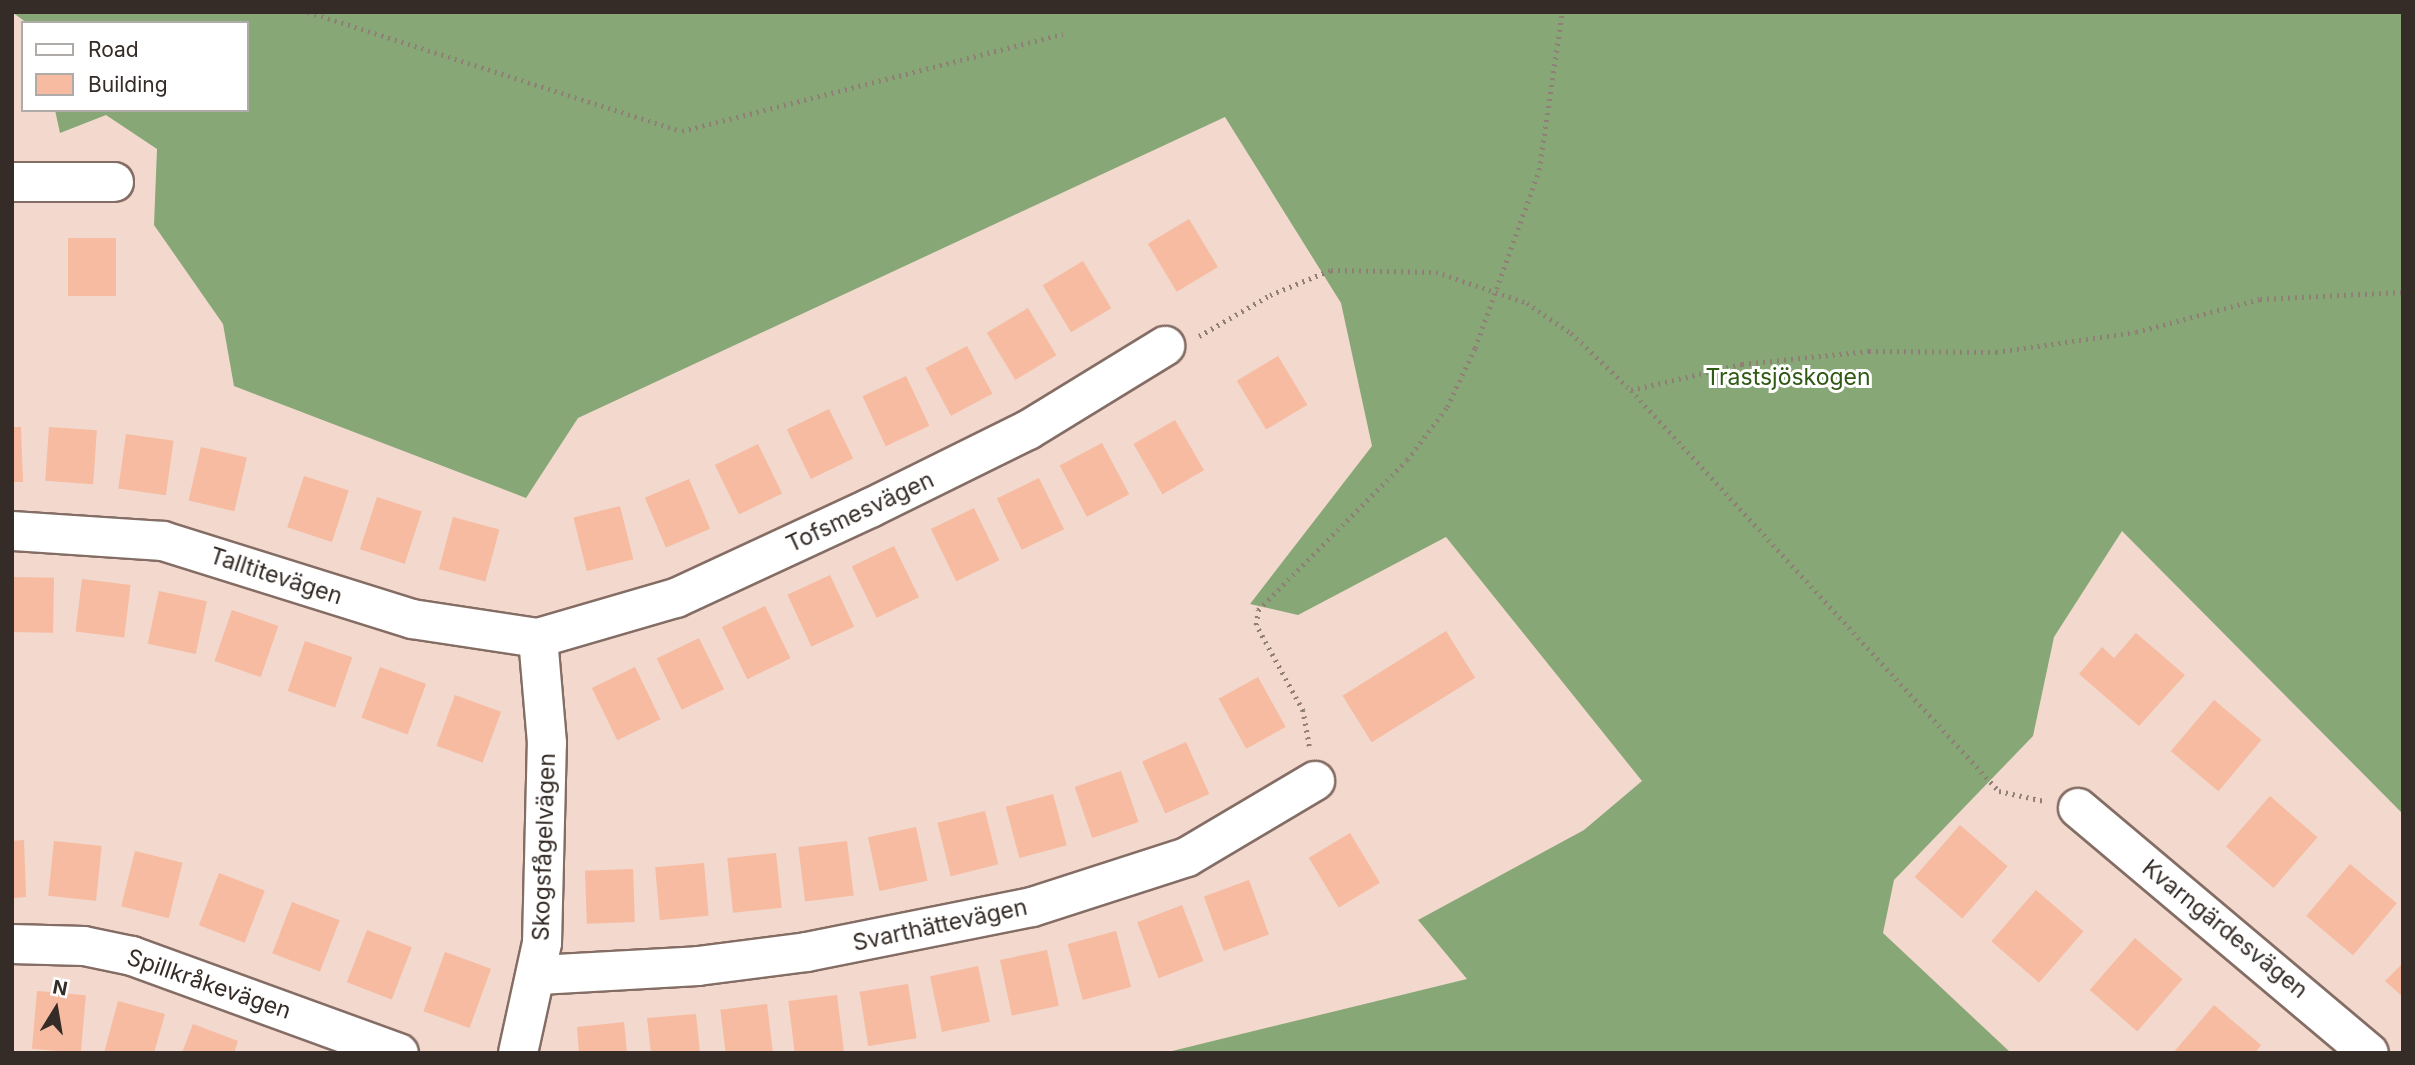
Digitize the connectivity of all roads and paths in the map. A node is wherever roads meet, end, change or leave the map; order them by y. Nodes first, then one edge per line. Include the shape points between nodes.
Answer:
1 (309, 12) edge
2 (1562, 12) edge
3 (1063, 34) dead end
4 (114, 182) dead end
5 (12, 183) edge
6 (1493, 289) junction
7 (2403, 292) edge
8 (1165, 346) joint
9 (1631, 390) junction
10 (12, 531) edge
11 (538, 638) junction
12 (1315, 781) joint
13 (2078, 808) joint
14 (12, 944) edge
15 (539, 975) junction
16 (400, 1053) edge
17 (518, 1053) edge
18 (2369, 1053) edge

1 - 3 path via 682,131
2 - 6 path via 1539,170
4 - 5 street
6 - 8 path via 1436,272 1331,270 1270,295 1193,340
6 - 9 path via 1527,303 1571,333
6 - 12 path via 1475,348 1431,433 1258,610 1260,635 1303,711
7 - 9 path via 2260,299 2136,332 1996,352 1869,351 1742,364
8 - 11 street, Tofsmesvägen via 1028,430 870,508 676,598
9 - 13 path via 1999,791
10 - 11 street, Talltitevägen via 163,541 412,619
11 - 15 street, Skogsfågelvägen via 547,743
12 - 15 street, Svarthättevägen via 1187,857 1032,907 807,952 698,966
13 - 18 street, Kvarngärdesvägen
14 - 16 street, Spillkråkevägen via 84,946 145,960
15 - 17 street, Skogsfågelvägen

